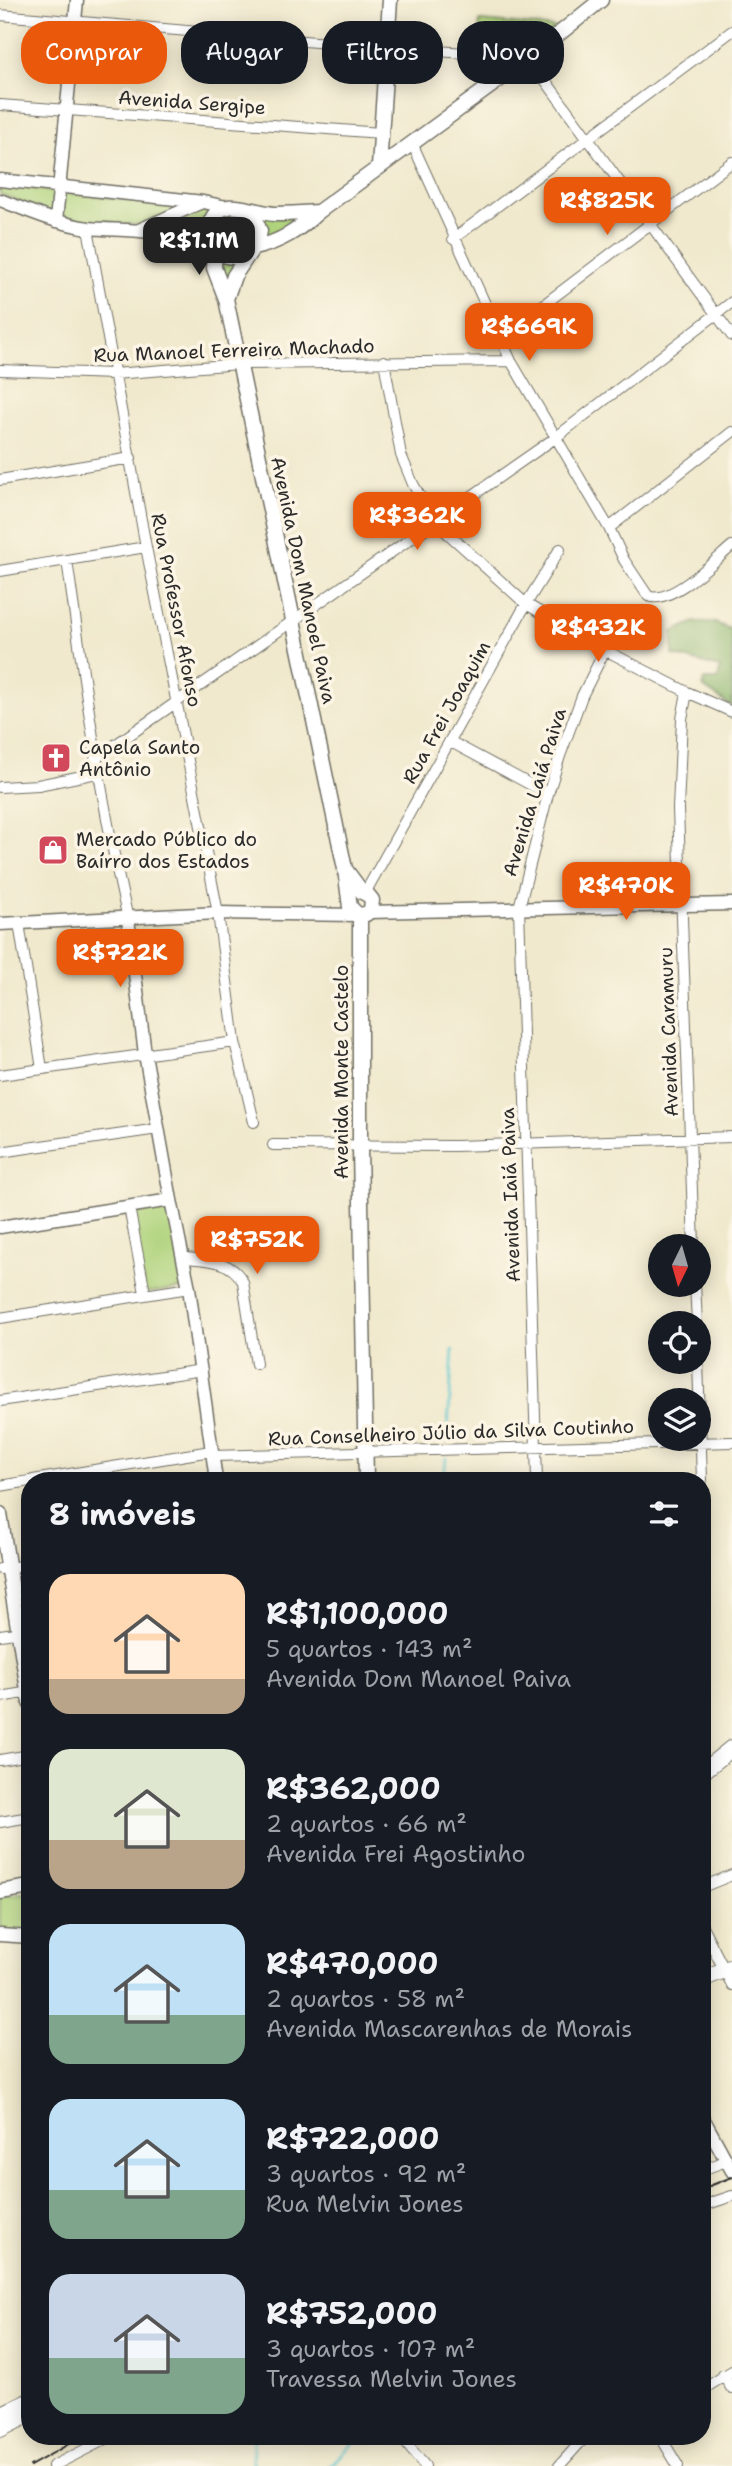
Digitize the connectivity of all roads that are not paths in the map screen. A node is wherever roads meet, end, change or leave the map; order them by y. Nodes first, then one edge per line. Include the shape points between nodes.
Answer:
1 (77, 0) edge
2 (390, 0) edge
3 (601, 0) edge
4 (0, 15) edge
5 (65, 21) edge
6 (76, 21) edge
7 (388, 21) edge
8 (564, 29) edge
9 (167, 30) edge
10 (732, 31) edge
11 (322, 43) edge
12 (69, 84) edge
13 (384, 84) edge
14 (493, 84) edge
15 (543, 84) edge
16 (0, 105) edge
17 (66, 110) junction
18 (381, 133) junction
19 (587, 138) junction
20 (412, 143) junction
21 (732, 162) edge
22 (379, 167) junction
23 (0, 180) edge
24 (61, 187) junction
25 (0, 200) edge
26 (203, 202) junction
27 (227, 206) junction
28 (246, 209) junction
29 (318, 212) junction
30 (56, 221) junction
31 (650, 223) junction
32 (88, 228) junction
33 (139, 230) junction
34 (453, 239) junction
35 (214, 248) junction
36 (252, 250) junction
37 (226, 299) junction
38 (732, 302) edge
39 (716, 314) junction
40 (732, 336) edge
41 (501, 337) junction
42 (384, 361) junction
43 (511, 361) junction
44 (239, 364) junction
45 (0, 370) edge
46 (114, 374) junction
47 (732, 432) edge
48 (555, 438) junction
49 (131, 458) junction
50 (0, 480) edge
51 (433, 521) junction
52 (609, 528) junction
53 (732, 546) edge
54 (146, 547) junction
55 (559, 549) dead end
56 (67, 560) junction
57 (0, 571) edge
58 (526, 604) junction
59 (293, 622) junction
60 (605, 650) junction
61 (687, 692) junction
62 (177, 703) junction
63 (732, 712) edge
64 (451, 742) junction
65 (95, 759) junction
66 (97, 773) junction
67 (0, 787) edge
68 (548, 794) junction
69 (361, 904) junction
70 (732, 904) edge
71 (681, 905) junction
72 (519, 908) junction
73 (218, 913) junction
74 (128, 919) junction
75 (19, 923) junction
76 (0, 924) edge
77 (235, 1042) junction
78 (145, 1054) junction
79 (42, 1069) junction
80 (0, 1075) edge
81 (254, 1122) dead end
82 (158, 1129) junction
83 (732, 1137) edge
84 (689, 1138) junction
85 (525, 1143) junction
86 (273, 1145) dead end
87 (359, 1147) junction
88 (0, 1152) edge
89 (171, 1200) junction
90 (129, 1207) junction
91 (0, 1227) edge
92 (693, 1234) edge
93 (183, 1258) junction
94 (189, 1288) junction
95 (145, 1293) junction
96 (0, 1318) edge
97 (256, 1364) dead end
98 (202, 1370) junction
99 (0, 1401) edge
100 (732, 1442) edge
101 (711, 1443) edge
102 (648, 1444) edge
103 (536, 1447) junction
104 (702, 1451) edge
105 (367, 1453) junction
106 (212, 1454) junction
107 (91, 1472) edge
108 (215, 1472) edge
109 (366, 1472) edge
110 (537, 1472) edge
111 (702, 1472) edge
112 (21, 1483) edge
113 (0, 1486) edge
114 (0, 1514) edge
115 (4, 1569) edge
116 (21, 1623) edge
117 (21, 1632) edge
118 (0, 1635) edge
119 (21, 1696) edge
120 (0, 1697) edge
121 (732, 1748) edge
122 (21, 1756) edge
123 (0, 1760) edge
124 (711, 1765) edge
125 (21, 1818) edge
126 (0, 1822) edge
127 (732, 1875) edge
128 (711, 1883) edge
129 (21, 1888) edge
130 (0, 1892) edge
131 (0, 1935) edge
132 (21, 1936) edge
133 (711, 1941) edge
134 (728, 1968) edge
135 (711, 1975) edge
136 (732, 1985) edge
137 (711, 2131) edge
138 (729, 2161) edge
139 (711, 2167) edge
140 (732, 2196) edge
141 (711, 2203) edge
142 (728, 2373) edge
143 (711, 2384) edge
144 (732, 2389) edge
145 (21, 2405) edge
146 (0, 2415) edge
147 (21, 2418) edge
148 (0, 2428) edge
149 (94, 2445) edge
150 (408, 2445) edge
151 (578, 2445) edge
152 (665, 2445) edge
153 (677, 2465) edge
154 (52, 2466) edge
155 (425, 2466) edge
156 (559, 2466) edge

1 - 6 street
2 - 7 main road
3 - 8 main road
4 - 5 street
9 - 11 street
10 - 19 street
12 - 17 street
13 - 18 main road
14 - 20 main road
15 - 19 street
16 - 17 street, Avenida Sergipe
17 - 18 street, Avenida Sergipe
17 - 24 street
18 - 22 main road
19 - 31 street
19 - 34 street
20 - 22 main road
20 - 34 street
21 - 31 street
22 - 29 main road
23 - 24 street
24 - 26 street
24 - 30 street
25 - 30 street
26 - 27 street
26 - 33 street
27 - 28 main road
27 - 35 main road via 215,214 209,226
28 - 29 main road via 279,214
28 - 36 main road via 260,231
29 - 36 main road via 296,232
30 - 32 street
31 - 39 street
31 - 41 street
32 - 33 street
32 - 46 street, Rua Professor Afonso
33 - 35 street
34 - 41 street
35 - 36 main road via 228,257
35 - 37 main road, Avenida Dom Manoel Paiva via 214,268
36 - 37 main road via 234,275
37 - 44 main road, Avenida Dom Manoel Paiva
38 - 39 street
39 - 40 street
39 - 48 street
41 - 43 street
42 - 43 street, Rua Manoel Ferreira Machado
42 - 44 street, Rua Manoel Ferreira Machado
42 - 51 street via 401,455
43 - 48 street
44 - 46 street, Rua Manoel Ferreira Machado
44 - 59 main road, Avenida Dom Manoel Paiva
45 - 46 street, Rua Manoel Ferreira Machado
46 - 49 street, Rua Professor Afonso
47 - 52 street
48 - 51 street
48 - 52 street
49 - 50 street
49 - 54 street, Rua Professor Afonso
51 - 58 street
51 - 59 street
52 - 53 street via 640,586 653,599 684,586
54 - 56 street
54 - 62 street, Rua Professor Afonso
55 - 58 street, Rua Frei Joaquim
56 - 57 street
56 - 65 street
58 - 60 street
58 - 64 street, Rua Frei Joaquim
59 - 62 street
59 - 69 main road, Avenida Dom Manoel Paiva via 345,869
60 - 61 street
60 - 68 street, Avenida Laiá Paiva via 578,706
61 - 63 street
61 - 71 street, Avenida Caramuru via 679,757
62 - 65 street
62 - 73 street, Rua Professor Afonso
64 - 68 street
64 - 69 street, Rua Frei Joaquim
65 - 66 street
66 - 67 street
66 - 74 street
68 - 72 street, Avenida Laiá Paiva
69 - 72 street via 400,911
69 - 73 street via 324,913
69 - 87 main road, Avenida Monte Castelo
70 - 71 street
71 - 72 street
71 - 84 street, Avenida Caramuru
72 - 85 street, Avenida Iaiá Paiva
73 - 74 street
73 - 77 street, Rua Professor Afonso
74 - 75 street
74 - 78 street
75 - 76 street
75 - 79 street
77 - 78 street
77 - 81 street, Rua Professor Afonso
78 - 79 street
78 - 82 street
79 - 80 street
82 - 88 street
82 - 89 street
83 - 84 street
84 - 85 street
84 - 92 street, Avenida Caramuru
85 - 87 street
85 - 103 street, Avenida Iaiá Paiva
86 - 87 street
87 - 105 main road, Avenida Monte Castelo
89 - 90 street
89 - 93 street
90 - 91 street
90 - 95 street
93 - 94 street
93 - 97 street via 217,1262 237,1271 243,1282
94 - 95 street
94 - 98 street
95 - 96 street
98 - 99 street
98 - 106 street
100 - 101 street, Rua Conselheiro Júlio da Silva Coutinho
102 - 103 street, Rua Conselheiro Júlio da Silva Coutinho
103 - 105 street, Rua Conselheiro Júlio da Silva Coutinho
103 - 110 street, Avenida Iaiá Paiva
104 - 111 street
105 - 106 street, Rua Conselheiro Júlio da Silva Coutinho
105 - 109 main road, Avenida Monte Castelo
106 - 107 street, Rua Conselheiro Júlio da Silva Coutinho
106 - 108 street
112 - 113 street, Rua Conselheiro Júlio da Silva Coutinho
114 - 115 main road
115 - 116 main road
117 - 118 street
119 - 120 street
121 - 124 main road
122 - 123 street
125 - 126 street
127 - 128 street
129 - 130 main road
131 - 132 street
133 - 134 street
134 - 135 main road
134 - 136 street
137 - 138 street
138 - 139 street
140 - 141 street
142 - 143 street
142 - 144 street
145 - 146 main road
147 - 148 main road
149 - 154 street
150 - 155 street
151 - 156 street
152 - 153 street

